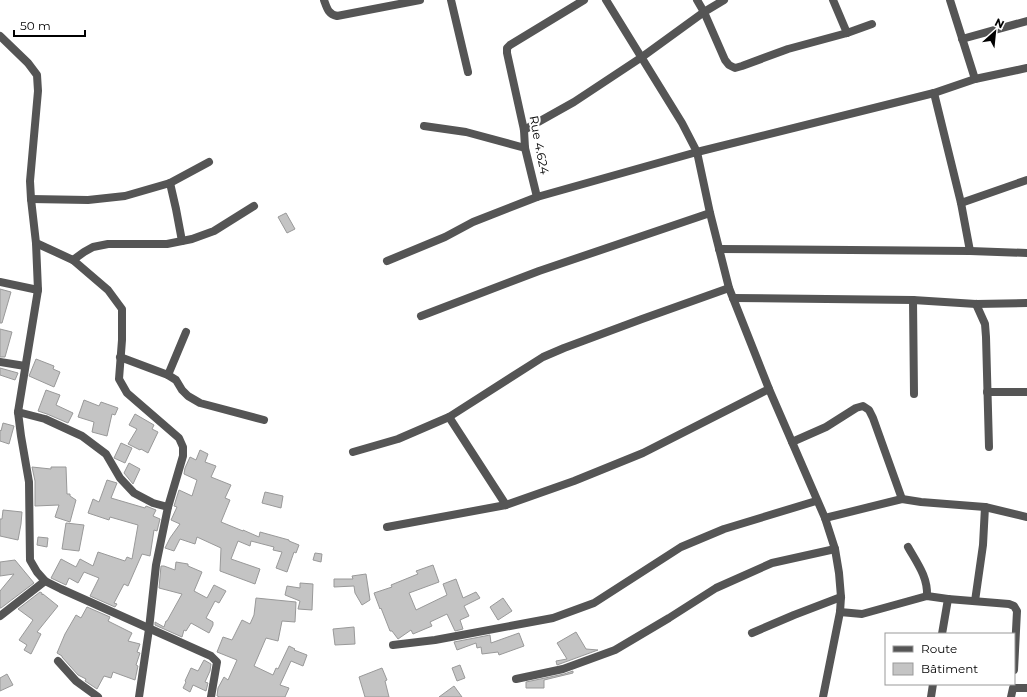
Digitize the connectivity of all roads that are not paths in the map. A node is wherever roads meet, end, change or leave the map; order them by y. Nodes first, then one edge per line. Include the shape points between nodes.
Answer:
1 (324, 0) edge
2 (420, 0) edge
3 (450, 0) edge
4 (584, 0) edge
5 (606, 0) edge
6 (697, 0) edge
7 (724, 0) edge
8 (833, 0) edge
9 (950, 0) edge
10 (704, 12) junction
11 (1027, 21) edge
12 (872, 24) dead end
13 (847, 33) junction
14 (0, 36) edge
15 (962, 39) junction
16 (642, 57) junction
17 (1027, 68) edge
18 (468, 72) dead end
19 (975, 79) junction
20 (934, 93) junction
21 (424, 126) dead end
22 (524, 130) junction
23 (525, 148) junction
24 (697, 152) junction
25 (209, 162) dead end
26 (1027, 180) edge
27 (170, 183) junction
28 (538, 197) junction
29 (31, 199) junction
30 (961, 203) junction
31 (254, 206) dead end
32 (710, 213) junction
33 (182, 241) junction
34 (36, 243) junction
35 (719, 249) junction
36 (970, 251) junction
37 (1027, 253) edge
38 (73, 260) junction
39 (387, 261) dead end
40 (0, 282) edge
41 (729, 288) junction
42 (38, 290) junction
43 (734, 298) junction
44 (913, 300) junction
45 (1027, 303) edge
46 (976, 304) junction
47 (420, 316) dead end
48 (186, 332) dead end
49 (120, 357) junction
50 (0, 362) edge
51 (25, 366) junction
52 (168, 375) junction
53 (769, 389) junction
54 (987, 392) junction
55 (1027, 392) edge
56 (914, 394) dead end
57 (18, 412) junction
58 (449, 416) junction
59 (264, 420) dead end
60 (792, 442) junction
61 (988, 448) dead end
62 (354, 452) dead end
63 (902, 499) junction
64 (816, 501) junction
65 (506, 505) junction
66 (168, 507) junction
67 (985, 507) junction
68 (1027, 517) edge
69 (825, 518) junction
70 (387, 527) dead end
71 (908, 548) dead end
72 (835, 550) junction
73 (45, 581) junction
74 (927, 596) junction
75 (841, 597) junction
76 (948, 599) junction
77 (975, 601) junction
78 (840, 612) junction
79 (0, 616) edge
80 (149, 629) junction
81 (752, 633) dead end
82 (942, 633) edge
83 (393, 645) dead end
84 (1015, 650) edge
85 (58, 661) dead end
86 (516, 679) dead end
87 (933, 685) edge
88 (1013, 686) edge
89 (1027, 688) edge
90 (98, 697) edge
91 (139, 697) edge
92 (211, 697) edge
93 (823, 697) edge
94 (931, 697) edge
95 (1011, 697) edge

1 - 2 street via 329,12 337,16
3 - 18 street
4 - 22 street, Rue 4.624 via 508,48
5 - 16 street
6 - 10 street
7 - 10 street
8 - 13 street
9 - 15 street
10 - 13 street via 725,60 735,68 788,49
10 - 16 street
11 - 15 street
12 - 13 street
14 - 29 street via 37,75
15 - 19 street
16 - 22 street via 574,102
16 - 24 street
17 - 19 street
19 - 20 street
20 - 24 street
20 - 30 street
21 - 23 street via 466,132
22 - 23 street, Rue 4.624
23 - 28 street, Rue 4.624
24 - 28 street
24 - 32 street
25 - 27 street
26 - 30 street
27 - 29 street via 125,196 88,200
27 - 33 street
28 - 39 street via 472,222 445,237
29 - 34 street
30 - 36 street
31 - 33 street via 214,231
32 - 35 street
32 - 47 street via 539,271
33 - 38 street via 167,244 108,244 93,247
34 - 38 street
34 - 42 street
35 - 36 street
35 - 41 street
36 - 37 street
38 - 49 street via 108,290 122,309
40 - 42 street
41 - 43 street
41 - 58 street via 543,357
42 - 51 street
43 - 44 street
43 - 53 street
44 - 46 street
44 - 56 street
45 - 46 street
46 - 54 street via 985,324
48 - 52 street
49 - 52 street
49 - 66 street via 119,379 127,393 179,438 183,447 183,456
50 - 51 street
51 - 57 street
52 - 59 street via 176,380 188,396 200,403
53 - 60 street
53 - 65 street via 643,453
54 - 55 street
54 - 61 street
57 - 66 street via 45,419 82,436 106,454 120,478 134,493 153,503
57 - 73 street via 29,482 30,560
58 - 62 street via 398,439
58 - 65 street
60 - 63 street via 863,406 869,410 873,418
60 - 64 street
63 - 67 street
63 - 69 street
64 - 69 street
64 - 83 street via 724,529 681,547 594,603 552,618 435,640
65 - 70 street
66 - 80 street via 156,565
67 - 68 street
67 - 77 street via 983,545
69 - 72 street
71 - 74 street via 924,575
72 - 75 street
72 - 86 street via 772,563 716,588 615,650 563,669
73 - 79 street
73 - 80 street
74 - 76 street
74 - 78 street via 862,614
75 - 78 street
75 - 81 street
76 - 77 street
76 - 82 street
77 - 84 street via 1014,606 1017,611
78 - 93 street
80 - 91 street
80 - 92 street via 211,656 217,662
85 - 90 street via 76,681
87 - 94 street
88 - 89 street
88 - 95 street

